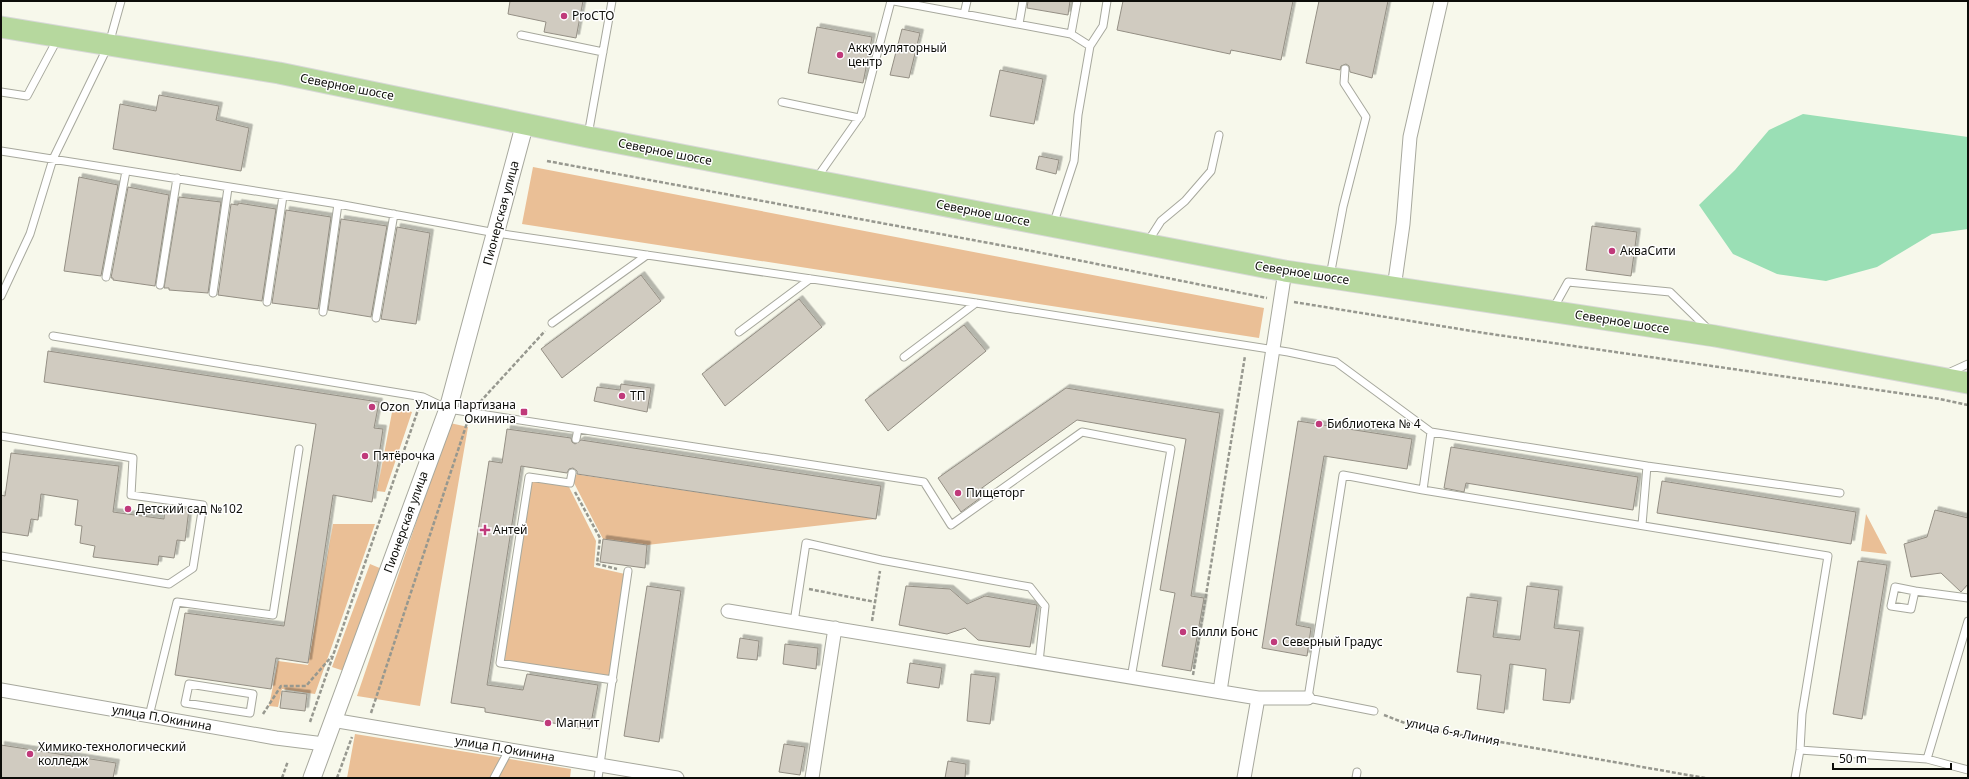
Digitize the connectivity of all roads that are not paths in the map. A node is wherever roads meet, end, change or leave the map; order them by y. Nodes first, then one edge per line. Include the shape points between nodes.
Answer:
1 (121, 1) edge
2 (612, 1) edge
3 (892, 1) edge
4 (967, 1) edge
5 (1023, 1) edge
6 (1077, 1) edge
7 (1107, 1) edge
8 (1441, 1) edge
9 (909, 2) edge
10 (964, 14) junction
11 (1019, 24) junction
12 (1, 27) edge
13 (1071, 34) junction
14 (521, 35) dead end
15 (60, 36) junction
16 (109, 44) junction
17 (1090, 46) junction
18 (603, 52) junction
19 (1344, 69) dead end
20 (1, 92) edge
21 (782, 102) dead end
22 (859, 118) junction
23 (525, 123) junction
24 (1218, 135) dead end
25 (588, 137) junction
26 (1, 151) edge
27 (53, 159) junction
28 (126, 171) junction
29 (177, 178) junction
30 (815, 181) junction
31 (228, 188) junction
32 (284, 196) junction
33 (338, 204) junction
34 (394, 214) junction
35 (1053, 227) junction
36 (496, 233) junction
37 (1145, 244) junction
38 (647, 255) junction
39 (1285, 271) junction
40 (106, 277) dead end
41 (1330, 278) junction
42 (810, 279) junction
43 (160, 285) dead end
44 (1394, 288) junction
45 (213, 294) dead end
46 (1, 296) edge
47 (268, 302) dead end
48 (976, 303) junction
49 (323, 312) dead end
50 (1551, 312) junction
51 (376, 318) dead end
52 (552, 323) road end
53 (739, 332) dead end
54 (53, 336) dead end
55 (1715, 336) junction
56 (1272, 350) junction
57 (904, 357) dead end
58 (1968, 364) edge
59 (1937, 377) junction
60 (1968, 384) edge
61 (448, 409) junction
62 (578, 429) junction
63 (1431, 432) junction
64 (1, 436) edge
65 (576, 439) dead end
66 (299, 449) dead end
67 (1647, 466) junction
68 (572, 474) dead end
69 (1423, 490) junction
70 (1840, 493) dead end
71 (1642, 525) junction
72 (1, 556) edge
73 (628, 571) road end
74 (1915, 591) dead end
75 (1968, 598) edge
76 (728, 611) dead end
77 (794, 622) junction
78 (1968, 622) edge
79 (835, 628) junction
80 (1039, 662) junction
81 (1131, 678) junction
82 (613, 680) junction
83 (189, 684) joint
84 (1, 690) edge
85 (1220, 692) junction
86 (1258, 698) junction
87 (1308, 698) junction
88 (1374, 711) road end
89 (149, 716) junction
90 (332, 720) junction
91 (324, 744) junction
92 (508, 750) junction
93 (1800, 750) junction
94 (1927, 759) junction
95 (1968, 770) edge
96 (599, 772) edge
97 (312, 778) edge
98 (494, 778) edge
99 (677, 778) edge
100 (812, 778) edge
101 (1244, 778) edge
102 (1795, 778) edge

1 - 16 lane
2 - 18 lane
3 - 9 lane
3 - 22 lane
4 - 10 lane
5 - 11 lane
6 - 13 lane
7 - 17 lane via 1103,26
8 - 44 street via 1410,137 1403,224
9 - 10 lane
10 - 11 lane
11 - 13 lane
12 - 15 main road, Северное шоссе
13 - 17 lane
14 - 18 lane
15 - 16 main road, Северное шоссе
15 - 20 lane via 26,96
16 - 23 main road, Северное шоссе via 278,73
16 - 27 lane
17 - 35 lane via 1078,115 1074,161
18 - 25 lane
19 - 41 lane via 1344,83 1366,117 1343,207
21 - 22 lane
22 - 30 lane
23 - 25 main road, Северное шоссе
23 - 36 street, Пионерская улица
24 - 37 lane via 1211,171 1185,201 1161,221
25 - 30 main road, Северное шоссе
26 - 27 lane
27 - 28 lane
27 - 46 lane via 30,234
28 - 29 lane
28 - 40 lane
29 - 31 lane
29 - 43 lane
30 - 35 main road, Северное шоссе
31 - 32 lane
31 - 45 lane
32 - 33 lane
32 - 47 lane
33 - 34 lane
33 - 49 lane
34 - 36 lane
34 - 51 lane
35 - 37 main road, Северное шоссе
36 - 38 lane
36 - 61 street, Пионерская улица
37 - 39 main road, Северное шоссе
38 - 42 lane
38 - 52 lane
39 - 41 main road, Северное шоссе
39 - 56 street
41 - 44 main road, Северное шоссе
42 - 48 lane
42 - 53 lane
44 - 50 main road, Северное шоссе
48 - 56 lane
48 - 57 lane
50 - 55 main road, Северное шоссе
50 - 55 lane via 1568,282 1670,292
54 - 61 lane via 423,397
55 - 59 main road, Северное шоссе
56 - 63 lane via 1336,362
56 - 85 street
58 - 59 lane
59 - 60 main road, Северное шоссе
61 - 62 lane
61 - 90 street, Пионерская улица
62 - 65 lane
62 - 81 lane via 924,482 952,525 1082,432 1171,449
63 - 67 lane
63 - 69 lane
64 - 72 lane via 133,458 131,495 203,505 193,568 169,584
66 - 89 lane via 273,616 177,602
67 - 70 lane
67 - 71 lane
68 - 82 lane via 570,483 529,477 500,663
69 - 71 lane
69 - 87 lane via 1343,475
71 - 93 lane via 1828,556 1802,714
73 - 82 lane
74 - 75 lane
76 - 77 street
77 - 79 street
77 - 80 lane via 806,543 1030,588 1045,606
78 - 94 lane
79 - 80 street
79 - 100 street
80 - 81 street
81 - 85 street
82 - 96 lane
83 - 83 lane via 253,694 250,713 186,703
84 - 89 street, улица П.Окинина
85 - 86 street
86 - 87 street
86 - 101 street
87 - 88 lane
89 - 91 street, улица П.Окинина
90 - 91 street, Пионерская улица
90 - 92 street, улица П.Окинина
91 - 97 street, Пионерская улица
92 - 96 street, улица П.Окинина
92 - 98 lane
93 - 94 lane
93 - 102 lane
94 - 95 lane
96 - 99 street, улица П.Окинина

